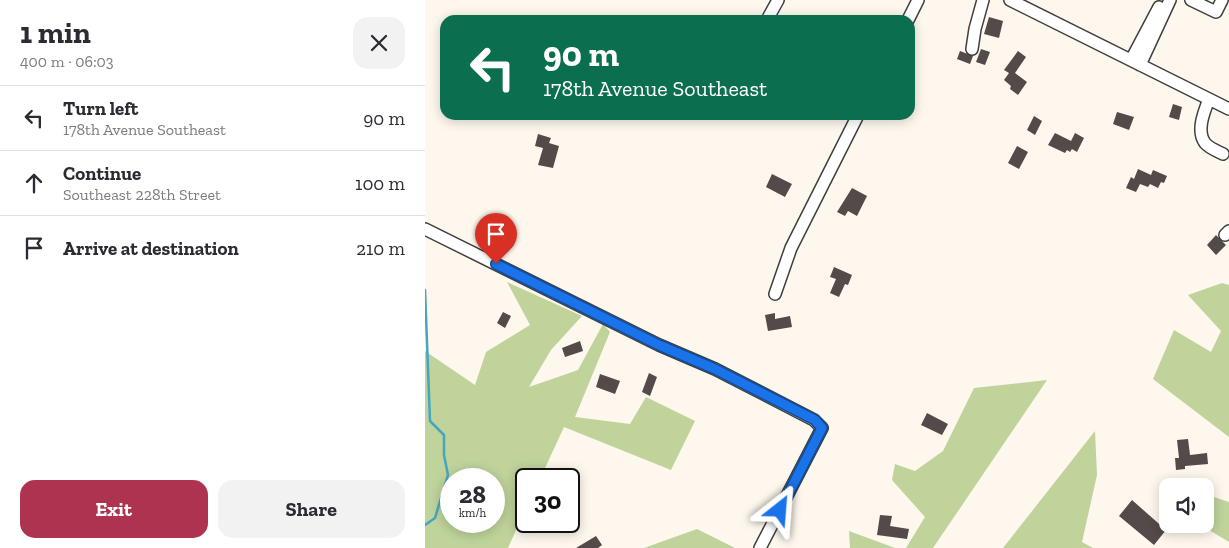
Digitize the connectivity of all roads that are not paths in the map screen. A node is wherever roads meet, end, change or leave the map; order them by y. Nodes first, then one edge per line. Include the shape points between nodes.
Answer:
1 (778, 0) edge
2 (918, 0) edge
3 (983, 0) edge
4 (1010, 0) edge
5 (1162, 0) edge
6 (1170, 0) edge
7 (1191, 0) edge
8 (1222, 0) edge
9 (770, 15) edge
10 (910, 15) edge
11 (972, 49) dead end
12 (1135, 63) junction
13 (1209, 99) junction
14 (1229, 109) edge
15 (856, 120) edge
16 (1223, 154) dead end
17 (425, 228) edge
18 (775, 294) dead end
19 (760, 548) edge

1 - 9 street
2 - 10 street
3 - 11 street
4 - 12 street
5 - 12 street
6 - 12 street
7 - 8 street via 1216,12
12 - 13 street
13 - 14 street
13 - 16 street via 1203,116 1202,136 1206,144
15 - 18 street via 791,248
17 - 19 street via 815,420 822,428

